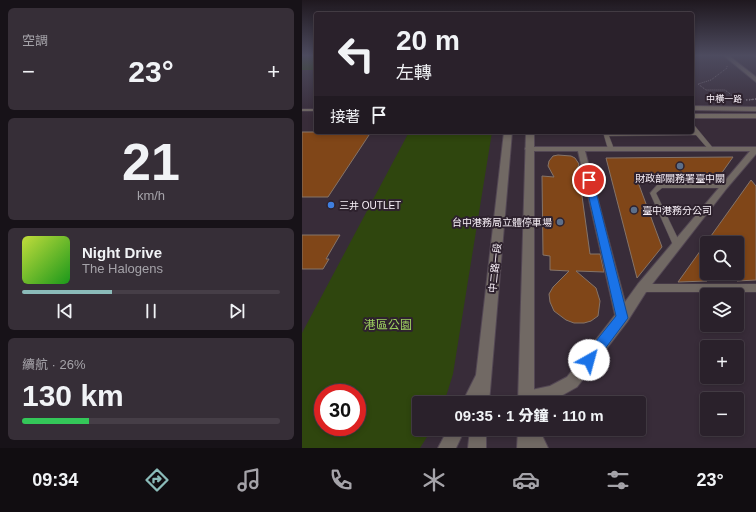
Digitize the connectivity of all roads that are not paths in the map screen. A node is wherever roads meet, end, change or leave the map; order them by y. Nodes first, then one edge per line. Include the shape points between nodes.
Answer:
1 (694, 108) edge
2 (756, 109) edge
3 (302, 110) edge
4 (314, 110) edge
5 (694, 116) edge
6 (756, 116) edge
7 (694, 129) edge
8 (697, 133) joint
9 (508, 134) edge
10 (530, 134) edge
11 (605, 134) edge
12 (529, 149) junction
13 (581, 149) junction
14 (611, 149) junction
15 (711, 149) junction
16 (756, 149) edge
17 (724, 186) junction
18 (677, 245) junction
19 (642, 288) junction
20 (756, 288) edge
21 (622, 318) junction
22 (484, 376) junction
23 (474, 396) edge
24 (482, 396) edge
25 (526, 396) edge
26 (541, 396) edge
27 (453, 436) edge
28 (477, 436) edge
29 (526, 436) edge
30 (534, 436) edge
31 (447, 448) edge
32 (476, 448) edge
33 (526, 448) edge
34 (539, 448) edge

1 - 2 street, 中橫一路
3 - 4 lane
5 - 6 street, 中橫一路
7 - 8 lane
8 - 15 lane
9 - 22 street, 中二路一段
10 - 12 street
11 - 14 lane
12 - 13 street
12 - 25 street
13 - 14 street
13 - 21 street
14 - 15 street
15 - 16 street
16 - 17 street
17 - 18 street
17 - 18 lane via 660,186 653,192
18 - 19 street
19 - 20 lane
19 - 21 street
21 - 26 street via 572,382
22 - 23 street
22 - 24 street, 中二路一段
27 - 31 street
28 - 32 street
29 - 33 street
30 - 34 street

